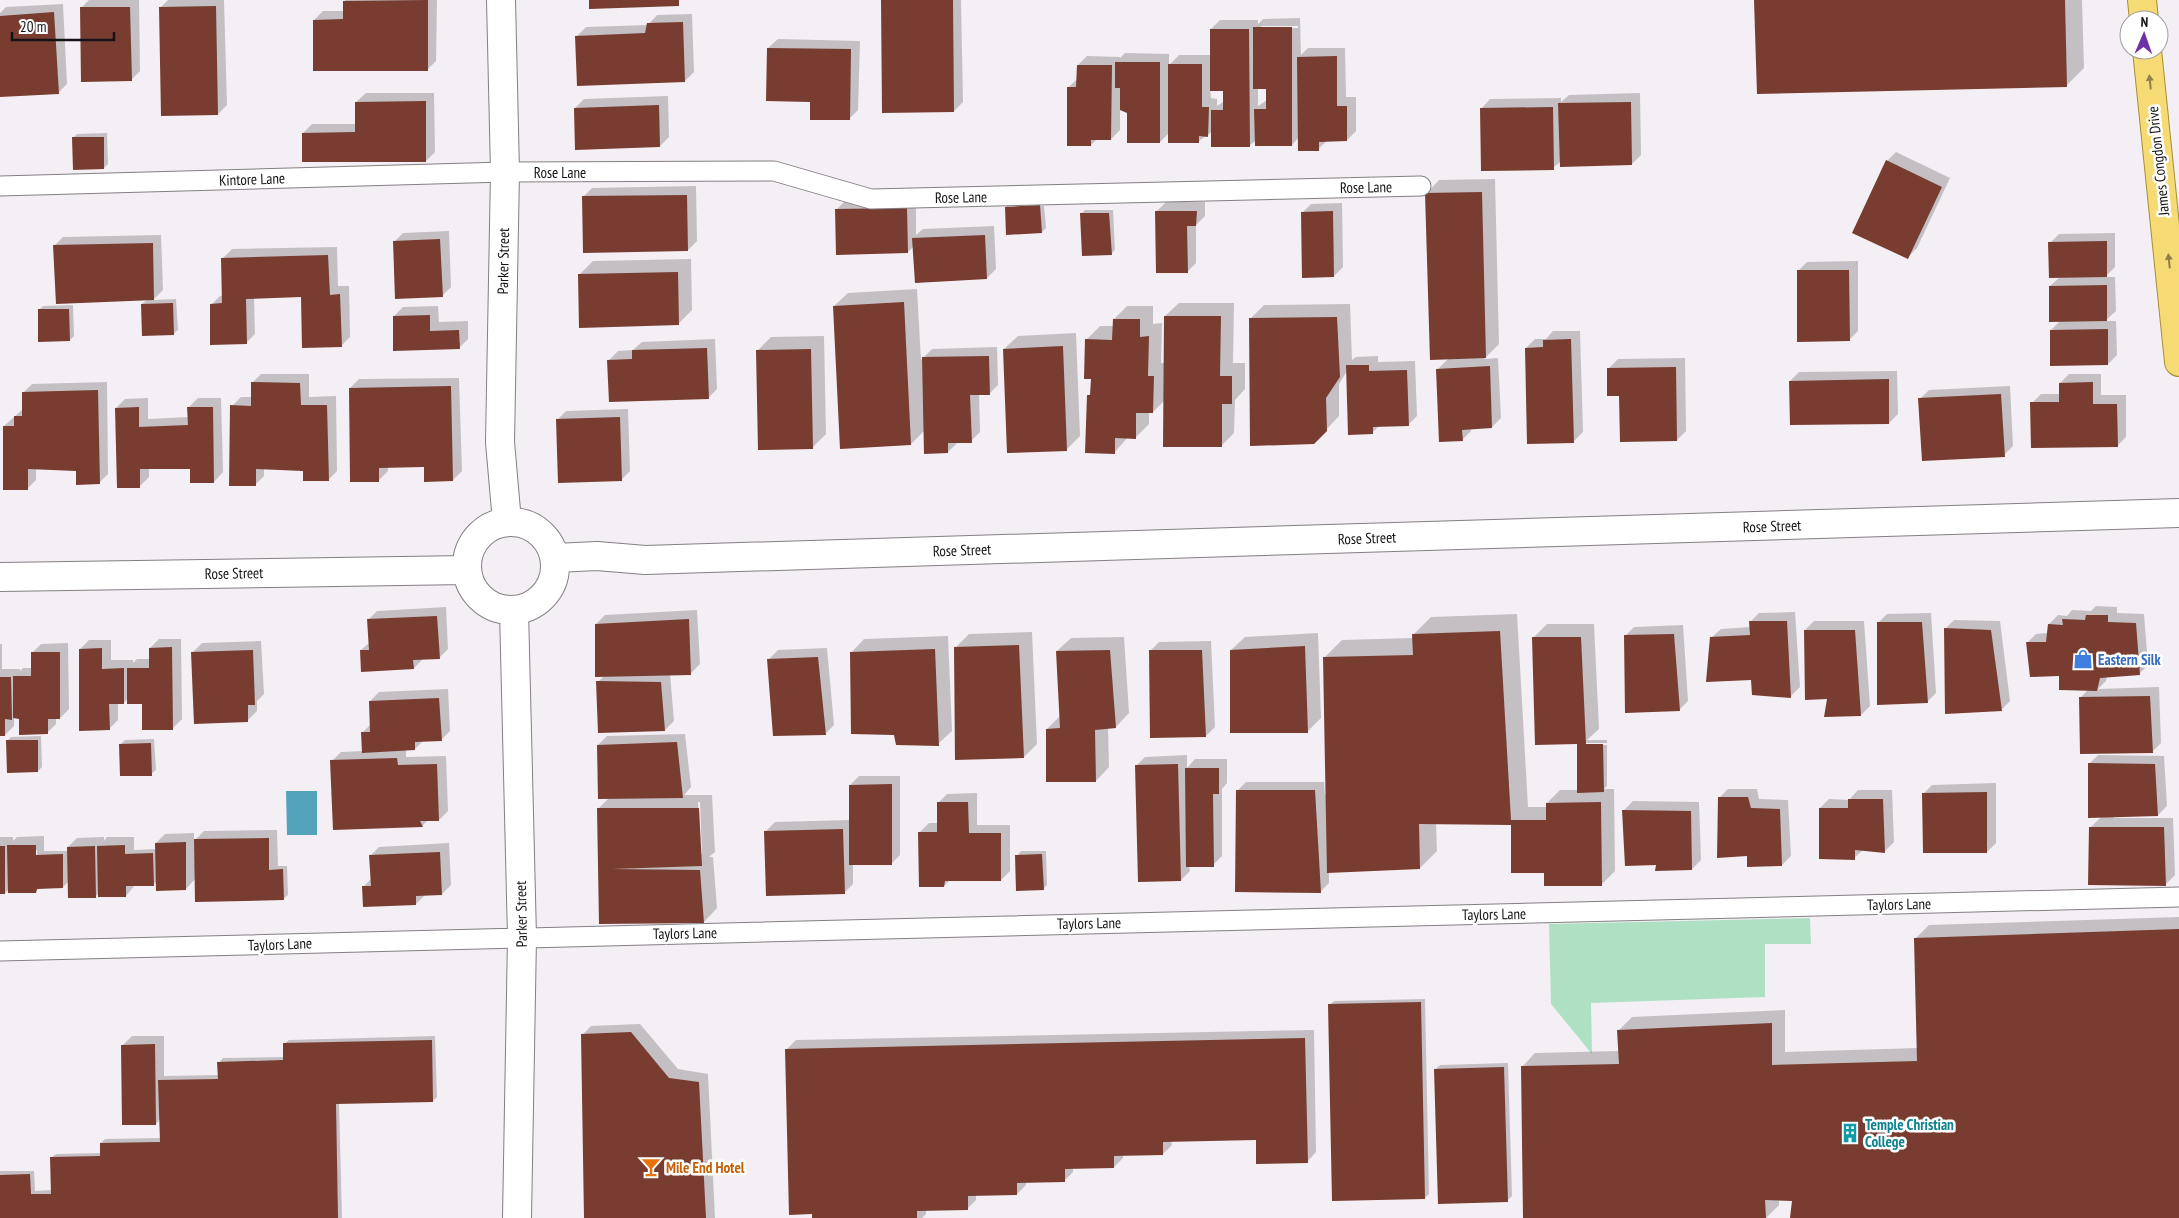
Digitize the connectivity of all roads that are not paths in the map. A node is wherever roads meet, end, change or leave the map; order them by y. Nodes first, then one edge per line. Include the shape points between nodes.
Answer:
1 (501, 0) edge
2 (2148, 60) edge
3 (505, 172) junction
4 (0, 186) edge
5 (1421, 186) dead end
6 (2179, 362) edge
7 (2179, 513) edge
8 (507, 522) junction
9 (555, 558) junction
10 (467, 570) junction
11 (0, 577) edge
12 (514, 610) junction
13 (2179, 897) edge
14 (522, 937) junction
15 (0, 951) edge
16 (517, 1218) edge

1 - 3 street, Parker Street
6 -> 2 highway, James Congdon Drive
3 - 4 lane, Kintore Lane
3 - 5 lane, Rose Lane via 774,171 871,199
3 - 8 street, Parker Street via 500,442
7 - 9 street, Rose Street via 654,560 597,556
8 - 9 street via 534,528 550,543
8 - 10 street via 479,536 469,553
9 - 12 street via 555,572 548,590 536,603
10 - 11 street, Rose Street
10 - 12 street via 478,595 498,608
12 - 14 street, Parker Street
13 - 14 lane, Taylors Lane
14 - 15 lane, Taylors Lane
14 - 16 street, Parker Street

